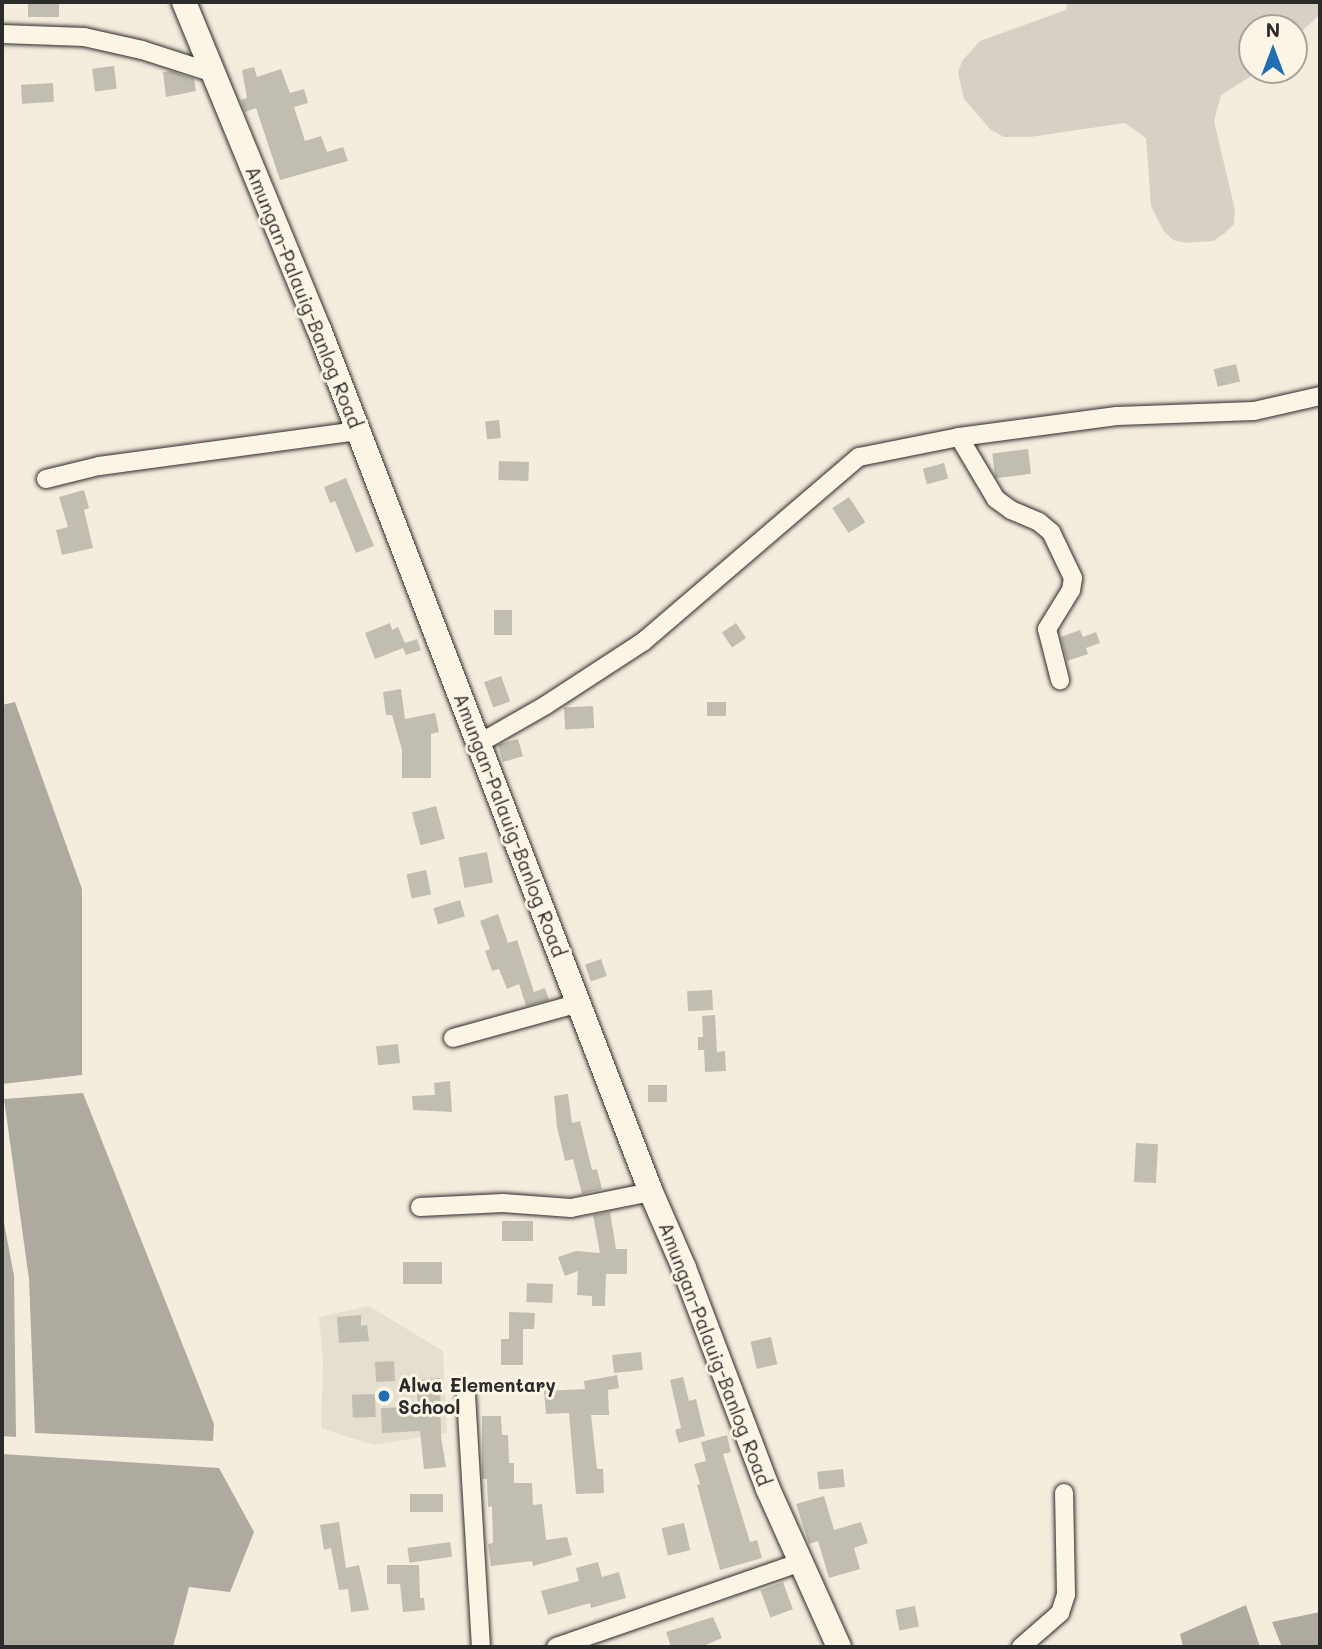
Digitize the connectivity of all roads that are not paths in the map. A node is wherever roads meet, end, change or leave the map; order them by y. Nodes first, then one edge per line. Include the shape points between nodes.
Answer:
1 (184, 2) edge
2 (2, 34) edge
3 (213, 73) junction
4 (1320, 396) edge
5 (358, 431) junction
6 (959, 436) junction
7 (46, 479) dead end
8 (1059, 680) dead end
9 (478, 744) junction
10 (579, 1003) junction
11 (453, 1038) dead end
12 (651, 1192) junction
13 (420, 1207) dead end
14 (466, 1395) dead end
15 (1064, 1493) dead end
16 (801, 1562) junction
17 (481, 1647) edge
18 (556, 1647) edge
19 (839, 1647) edge
20 (1021, 1647) edge

1 - 3 main road, Amungan-Palauig-Banlog Road
2 - 3 street via 83,37
3 - 5 main road, Amungan-Palauig-Banlog Road
4 - 6 street via 1255,411 1117,415
5 - 7 street via 99,466
5 - 9 main road, Amungan-Palauig-Banlog Road
6 - 8 street via 996,499 1051,532 1073,578 1071,590 1047,629
6 - 9 street via 859,457 644,640
9 - 10 main road, Amungan-Palauig-Banlog Road
10 - 11 street
10 - 12 main road, Amungan-Palauig-Banlog Road
12 - 13 street via 571,1208 503,1203
12 - 16 main road, Amungan-Palauig-Banlog Road
14 - 17 street
15 - 20 street via 1066,1595 1060,1613
16 - 18 street
16 - 19 main road, Amungan-Palauig-Banlog Road

